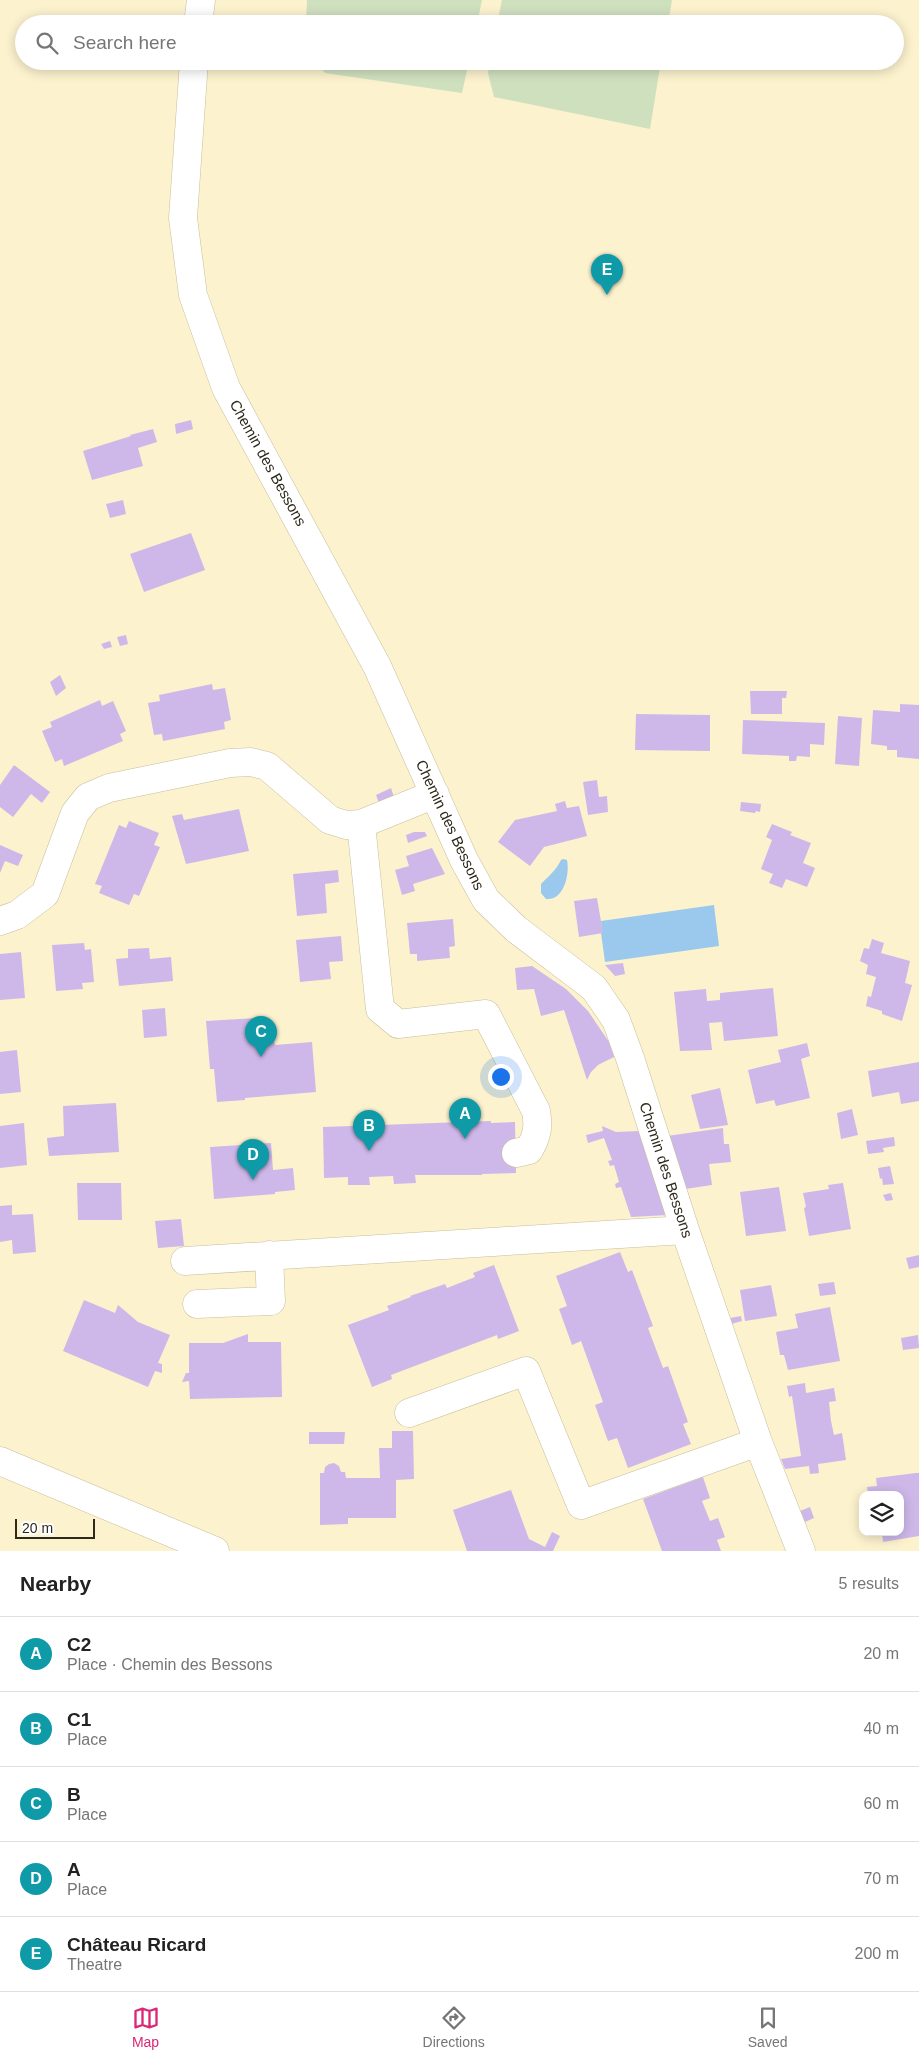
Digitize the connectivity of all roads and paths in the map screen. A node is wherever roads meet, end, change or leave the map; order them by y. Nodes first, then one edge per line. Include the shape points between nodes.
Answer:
1 (193, 70) edge
2 (435, 794) junction
3 (361, 824) junction
4 (0, 921) edge
5 (516, 1153) dead end
6 (685, 1230) junction
7 (269, 1255) junction
8 (185, 1261) dead end
9 (197, 1304) dead end
10 (409, 1413) dead end
11 (758, 1442) junction
12 (0, 1461) edge
13 (215, 1551) edge
14 (801, 1551) edge

1 - 2 street, Chemin des Bessons via 183,218 193,295 226,388 365,643
2 - 3 street
2 - 6 street, Chemin des Bessons via 486,900 516,929 594,988 616,1020
3 - 4 street via 346,825 330,820 267,766 251,762 230,763 109,788 88,797 74,813 45,894 17,915
3 - 5 street via 380,1009 398,1024 486,1014 536,1111 539,1124 529,1150
6 - 7 street
6 - 11 street, Chemin des Bessons
7 - 8 street
7 - 9 street via 271,1301
10 - 11 street via 526,1371 581,1505
11 - 14 street, Chemin des Bessons
12 - 13 street

